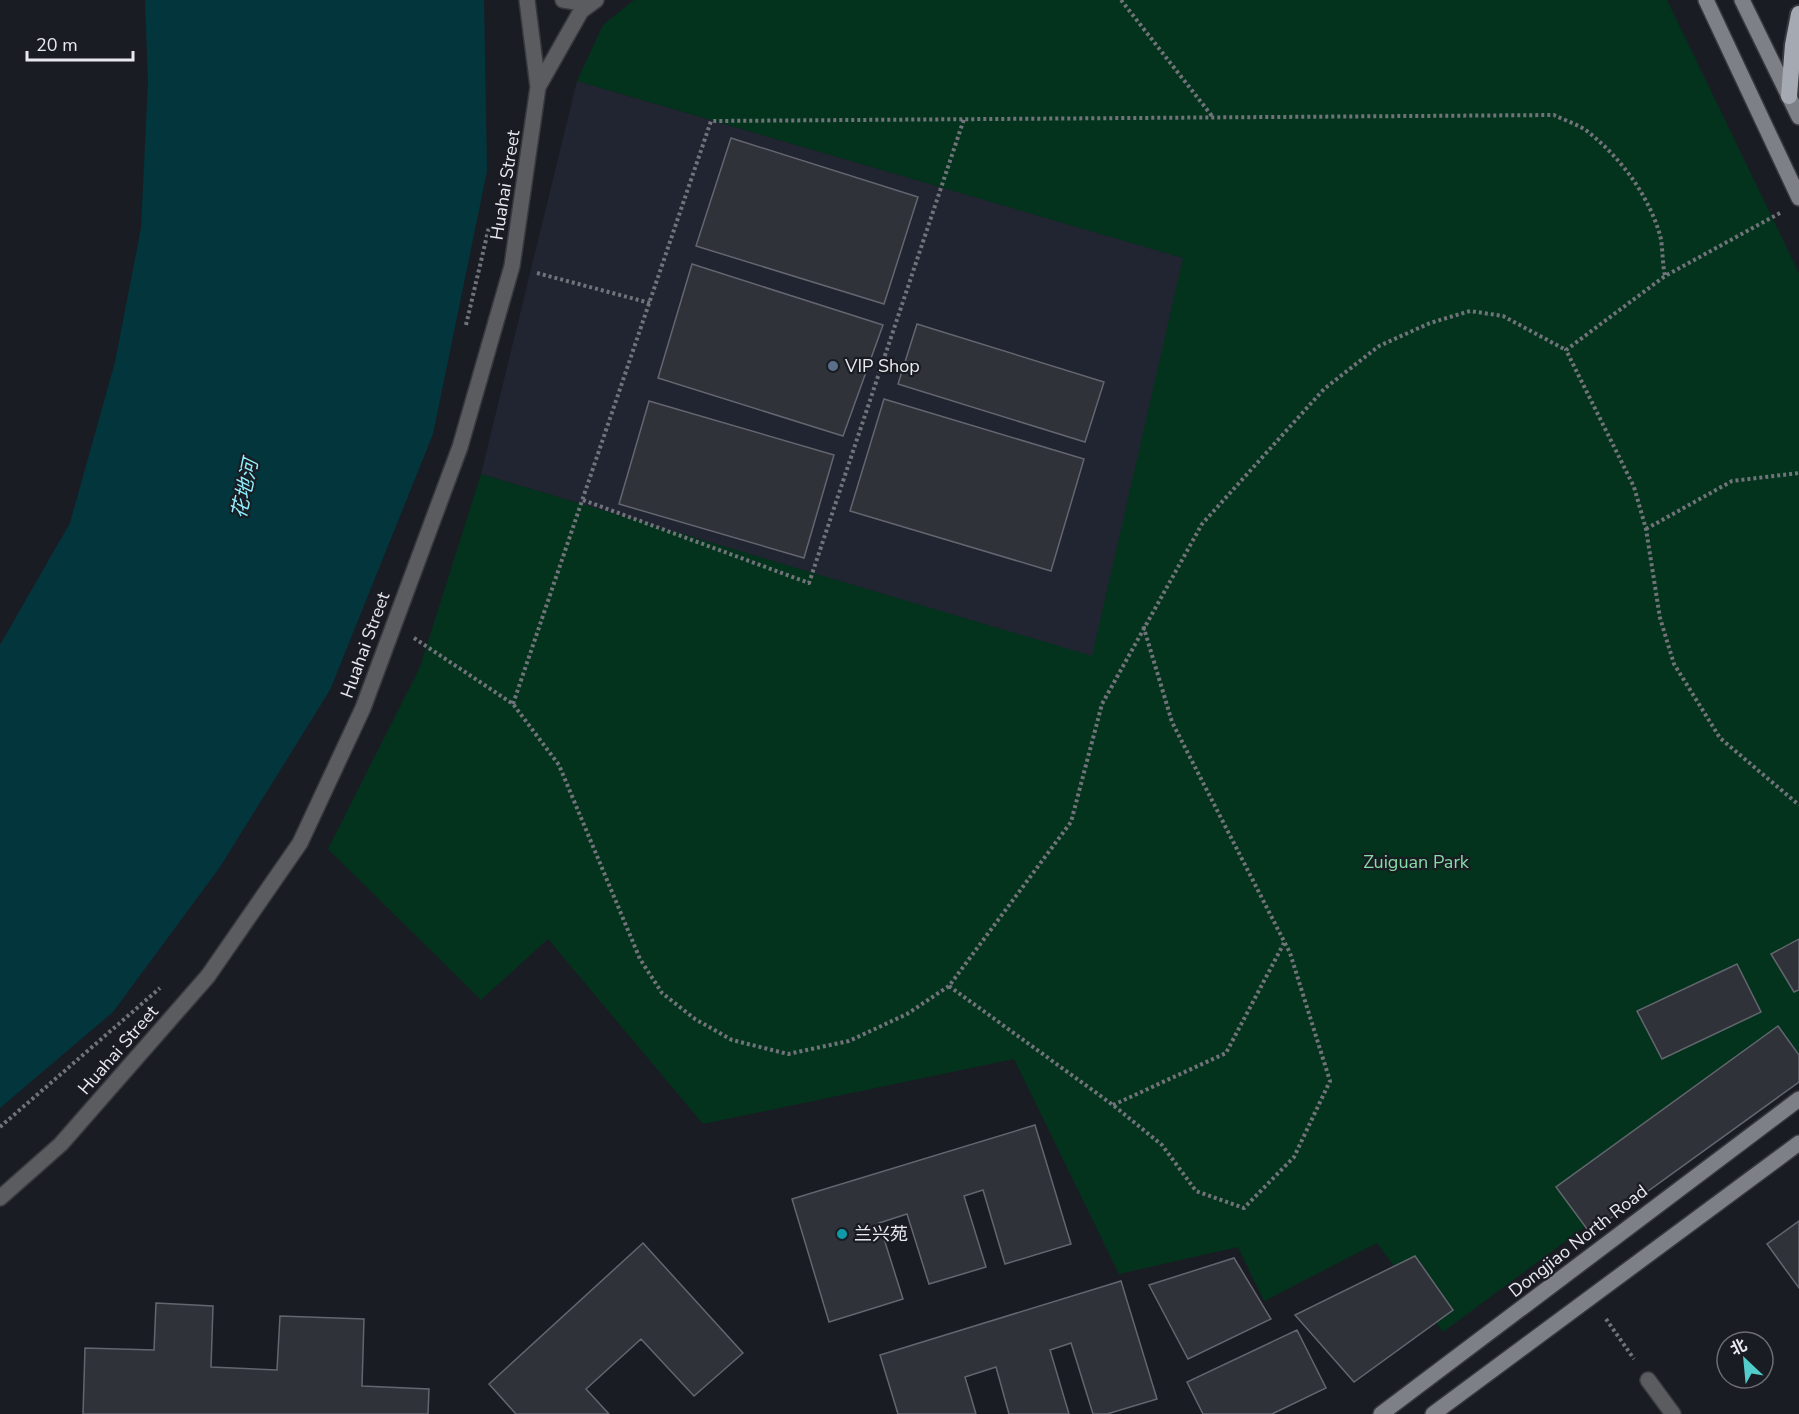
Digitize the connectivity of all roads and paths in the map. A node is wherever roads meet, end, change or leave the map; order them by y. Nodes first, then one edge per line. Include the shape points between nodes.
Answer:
1 (527, 0) edge
2 (563, 0) edge
3 (584, 0) edge
4 (596, 0) edge
5 (1121, 0) edge
6 (1706, 0) edge
7 (1742, 0) edge
8 (1799, 14) edge
9 (538, 87) junction
10 (1789, 96) junction
11 (1212, 117) junction
12 (1799, 117) edge
13 (964, 119) junction
14 (1794, 203) edge
15 (490, 221) dead end
16 (512, 267) junction
17 (1665, 276) junction
18 (650, 303) junction
19 (463, 336) dead end
20 (1566, 350) junction
21 (1799, 473) edge
22 (583, 500) junction
23 (1646, 529) junction
24 (394, 624) junction
25 (1143, 625) junction
26 (513, 704) junction
27 (1799, 805) edge
28 (1285, 943) junction
29 (165, 984) dead end
30 (949, 986) junction
31 (1799, 1099) edge
32 (1113, 1105) junction
33 (0, 1127) edge
34 (1799, 1143) edge
35 (0, 1198) edge
36 (1592, 1298) junction
37 (1648, 1380) joint
38 (1381, 1414) edge
39 (1433, 1414) edge
40 (1673, 1414) edge

1 - 9 street, Huahai Street
2 - 3 street
4 - 9 street via 581,11
5 - 11 path
6 - 14 main road
7 - 10 main road
8 - 10 highway
9 - 16 street, Huahai Street
10 - 12 main road
11 - 13 path
11 - 17 path via 1554,115 1585,130 1615,157 1639,187 1661,238
13 - 18 path via 711,121
13 - 22 path via 809,583
14 - 17 path
15 - 19 path
16 - 18 path
16 - 24 street, Huahai Street via 460,447
17 - 20 path
18 - 22 path
20 - 23 path via 1634,487
20 - 25 path via 1503,316 1470,311 1430,323 1379,346 1324,389 1202,524
21 - 23 path via 1732,481
22 - 26 path
23 - 27 path via 1660,618 1674,663 1720,738
24 - 26 path
24 - 35 street, Huahai Street via 363,708 300,843 208,976 62,1144
25 - 28 path via 1172,722
25 - 30 path via 1102,704 1071,822
26 - 30 path via 560,765 640,960 662,993 695,1019 732,1040 788,1054 849,1041 907,1014
28 - 32 path via 1226,1053
28 - 32 path via 1330,1081 1294,1157 1244,1208 1196,1191 1162,1145
29 - 33 path
30 - 32 path
31 - 38 main road, Dongjiao North Road
34 - 36 main road
36 - 37 path
36 - 39 main road
37 - 40 street

